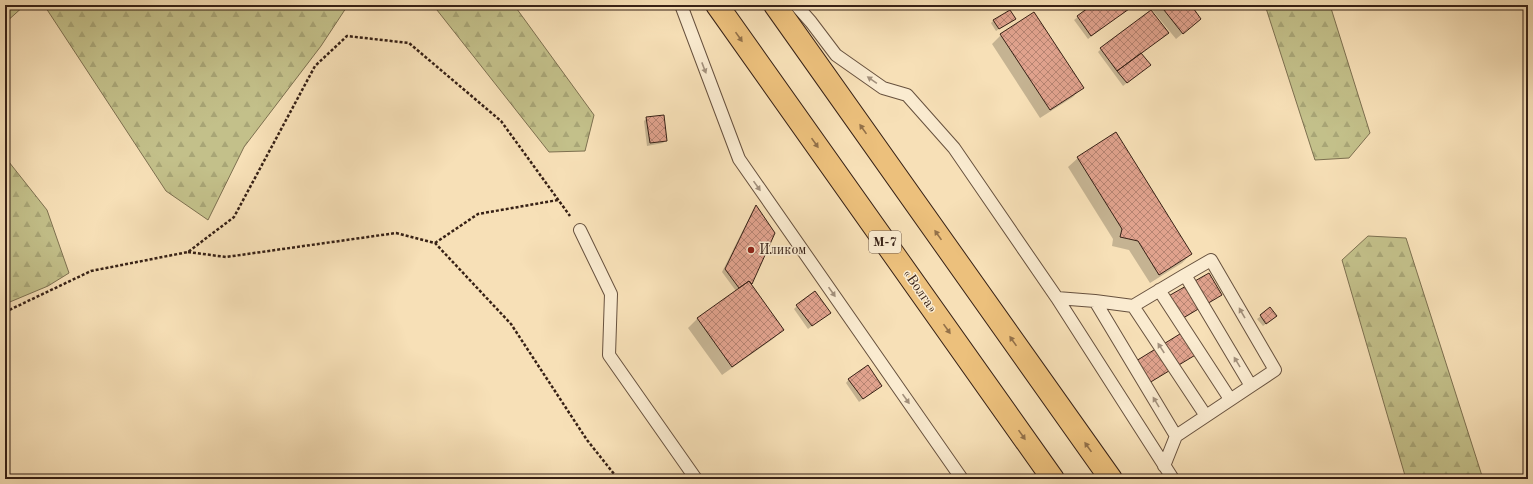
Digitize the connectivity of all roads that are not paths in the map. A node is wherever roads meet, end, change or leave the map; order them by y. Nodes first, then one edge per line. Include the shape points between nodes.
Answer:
1 (681, 5) edge
2 (717, 5) edge
3 (775, 5) edge
4 (796, 5) edge
5 (580, 230) road end
6 (1185, 275) junction
7 (1159, 290) junction
8 (1057, 298) junction
9 (1095, 301) junction
10 (1133, 306) junction
11 (1251, 386) junction
12 (1230, 400) junction
13 (1206, 416) junction
14 (1176, 436) junction
15 (1164, 466) junction
16 (696, 479) edge
17 (962, 479) edge
18 (1053, 479) edge
19 (1111, 479) edge
20 (1173, 479) edge

1 -> 17 lane via 739,159
2 -> 18 highway, «Волга» / М-7
19 -> 3 highway
8 -> 4 lane via 954,148 907,95 883,88 836,55
5 - 16 lane via 611,294 609,356
6 - 7 lane
11 -> 6 lane
11 -> 6 lane via 1275,370 1211,260
7 - 10 lane
7 - 12 lane
8 - 9 lane
8 - 15 lane
9 - 10 lane
14 -> 9 lane
13 -> 10 lane
11 - 12 lane
12 - 13 lane
13 - 14 lane
14 - 15 lane
15 - 20 lane

